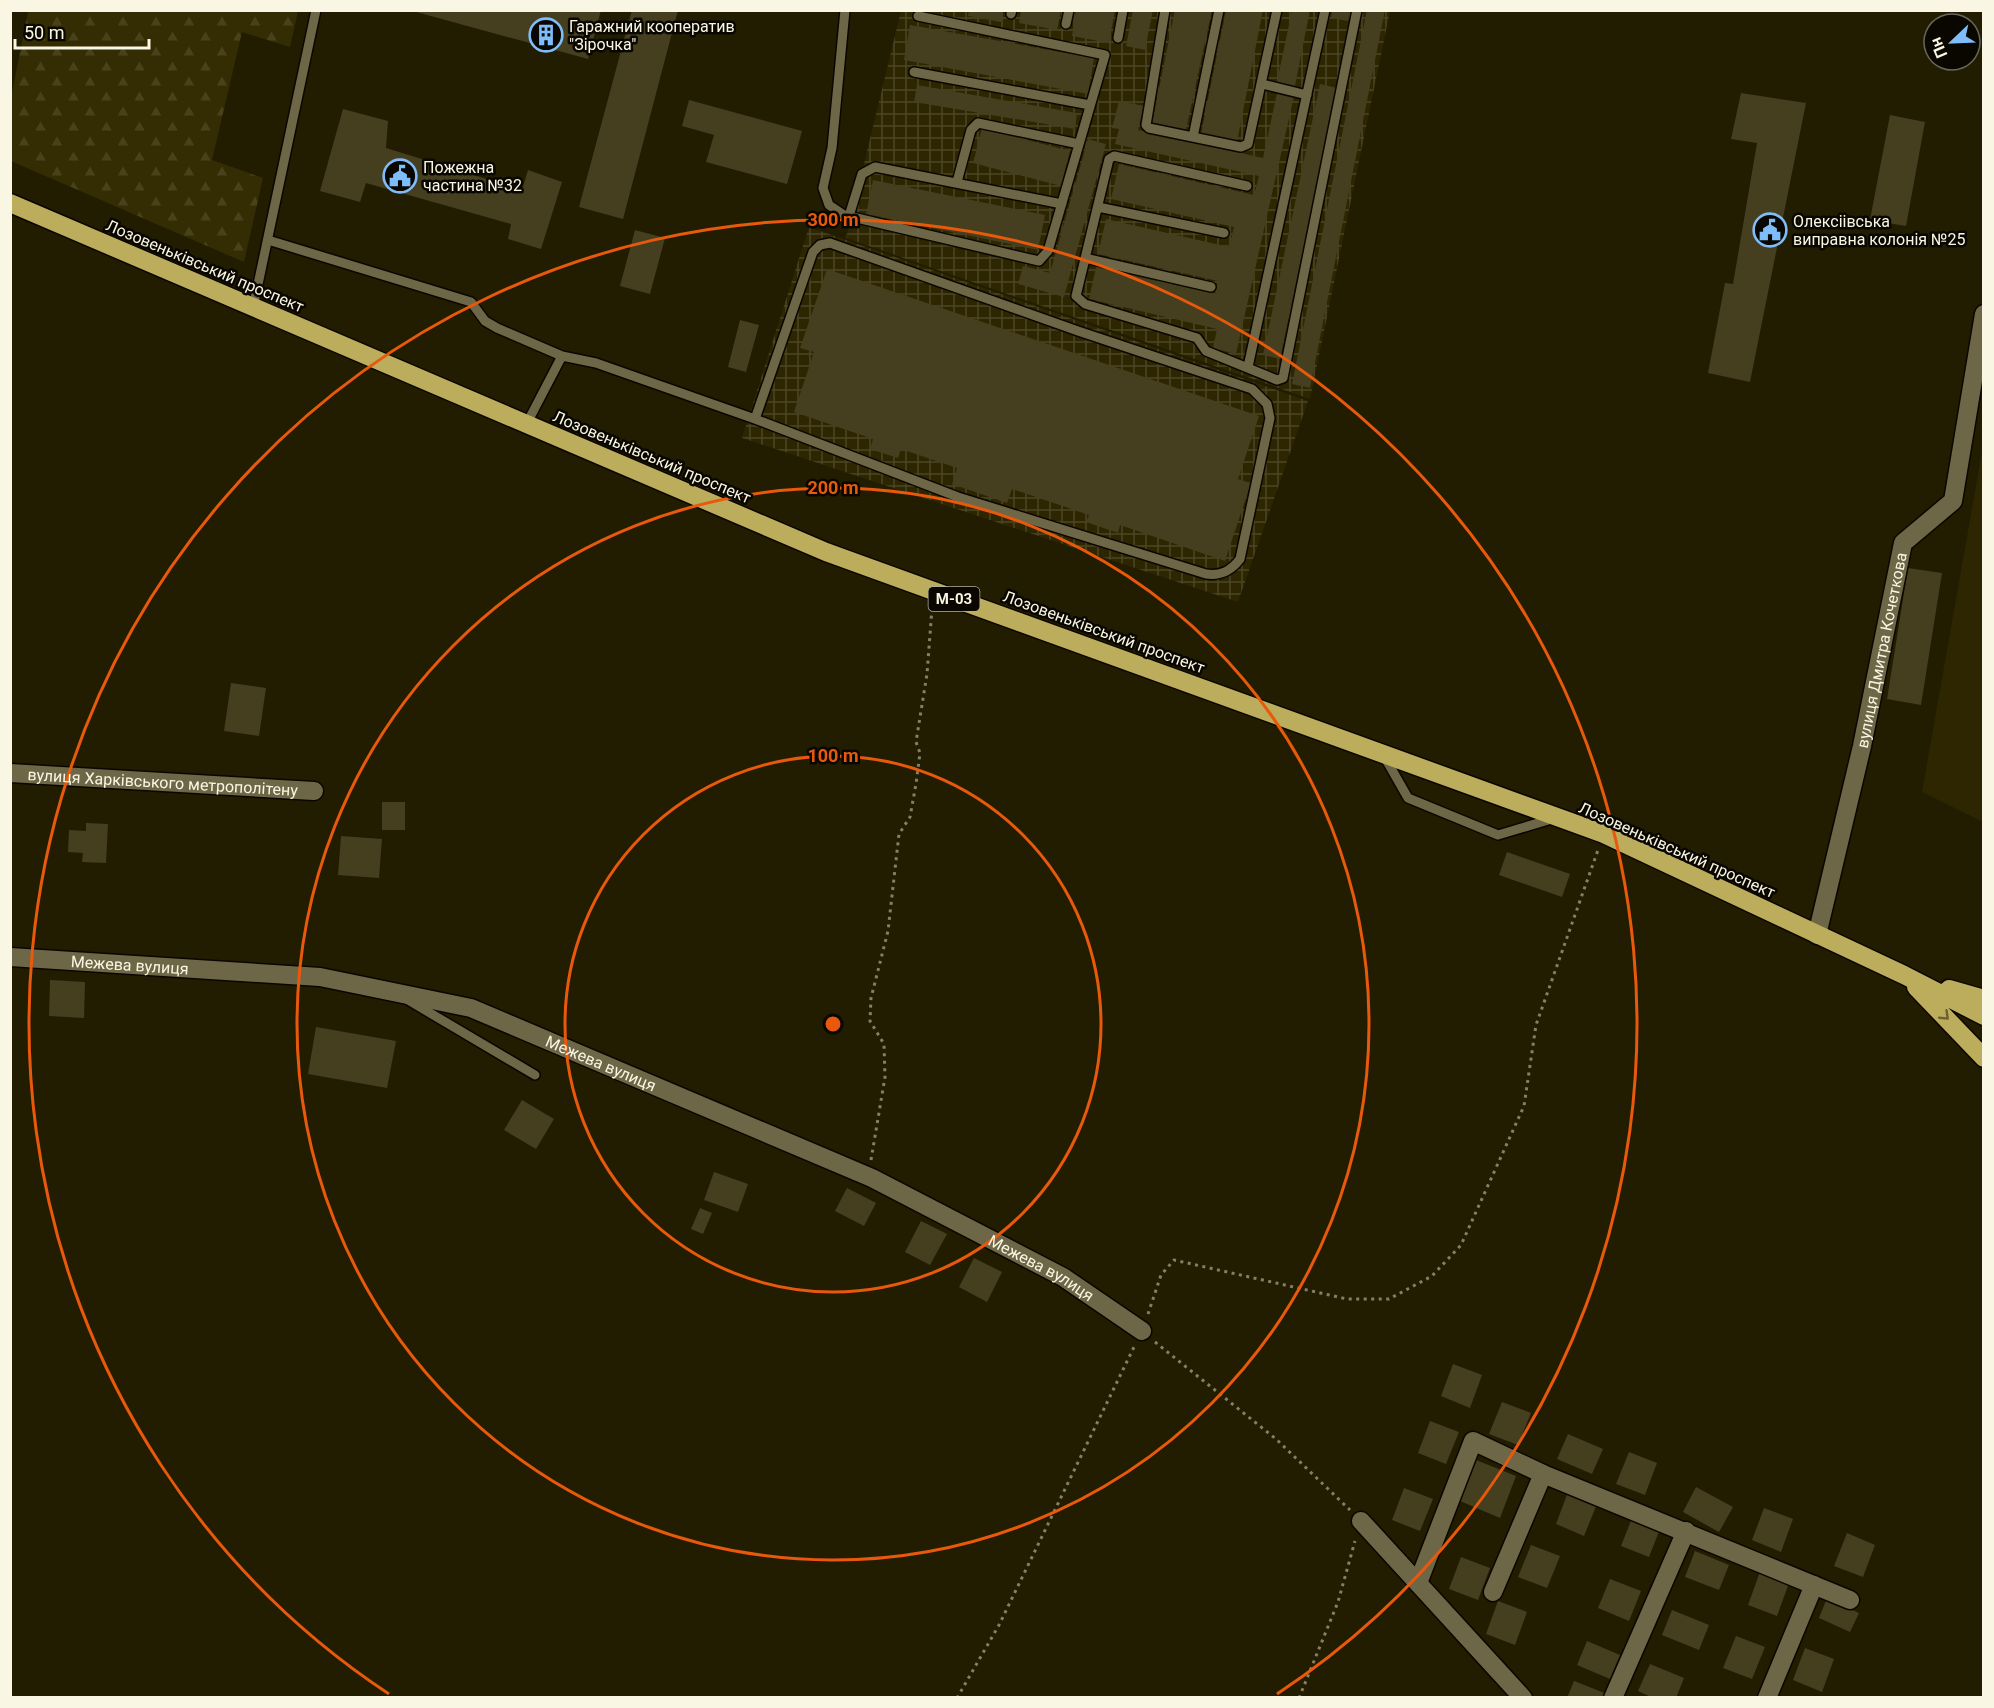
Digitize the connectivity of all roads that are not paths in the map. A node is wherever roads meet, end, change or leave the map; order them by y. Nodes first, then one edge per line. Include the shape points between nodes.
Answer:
1 (316, 10) edge
2 (845, 10) edge
3 (1069, 10) edge
4 (1123, 10) edge
5 (1165, 10) edge
6 (1219, 10) edge
7 (1277, 10) edge
8 (1325, 10) edge
9 (1357, 10) edge
10 (918, 16) dead end
11 (1066, 24) dead end
12 (1118, 38) dead end
13 (914, 72) dead end
14 (1262, 84) junction
15 (1307, 94) junction
16 (1090, 105) junction
17 (1193, 137) junction
18 (1079, 144) junction
19 (957, 183) junction
20 (1247, 186) dead end
21 (10, 203) edge
22 (1062, 204) junction
23 (1098, 207) junction
24 (849, 216) junction
25 (1224, 233) dead end
26 (268, 240) junction
27 (1085, 258) junction
28 (1211, 287) dead end
29 (253, 309) junction
30 (1983, 314) edge
31 (562, 356) junction
32 (1248, 367) junction
33 (755, 419) junction
34 (526, 425) junction
35 (1382, 754) junction
36 (10, 773) edge
37 (314, 791) dead end
38 (1557, 818) junction
39 (1817, 935) junction
40 (10, 957) edge
41 (1904, 975) junction
42 (399, 995) junction
43 (1983, 999) edge
44 (1983, 1016) edge
45 (1983, 1058) edge
46 (535, 1075) dead end
47 (1142, 1331) road end
48 (1543, 1474) junction
49 (1361, 1521) road end
50 (1686, 1531) junction
51 (1418, 1583) junction
52 (1814, 1585) junction
53 (1494, 1592) dead end
54 (1850, 1600) dead end
55 (1523, 1698) edge
56 (1613, 1698) edge
57 (1767, 1698) edge

1 - 26 lane
2 - 24 lane via 832,148 823,189 829,205
3 - 11 lane
4 - 12 lane
5 - 17 lane via 1146,125
6 - 17 lane
7 - 14 lane
8 - 15 lane
9 - 32 lane via 1283,378 1277,380
10 - 16 lane via 1105,55
13 - 16 lane
14 - 15 lane
14 - 17 lane via 1248,144 1241,147
15 - 32 lane
16 - 18 lane
18 - 19 lane via 978,123 971,130
18 - 22 lane
19 - 22 lane
19 - 24 lane via 870,168 862,174
20 - 23 lane via 1114,156 1109,159
21 - 29 highway, Лозовеньківський проспект / М-03
22 - 24 lane via 1048,251 1039,261
23 - 25 lane
23 - 27 lane
26 - 29 lane
26 - 31 lane via 471,302 485,321
27 - 28 lane
27 - 32 lane via 1076,296 1085,304 1197,338 1206,351
29 - 34 highway, Лозовеньківський проспект / М-03
30 - 39 street, вулиця Дмитра Кочеткова via 1953,501 1903,543 1862,746
31 - 33 lane via 596,363
31 - 34 lane
33 - 33 lane via 813,252 830,243 1252,389 1263,398 1270,418 1240,559 1229,571 1214,575 958,497
34 - 35 highway, Лозовеньківський проспект / М-03 via 826,552
35 - 38 highway, Лозовеньківський проспект / М-03
35 - 38 lane via 1408,798 1498,835
36 - 37 street, вулиця Харківського метрополітену
38 - 39 highway, Лозовеньківський проспект / М-03 via 1604,834
39 - 41 highway, Лозовеньківський проспект / М-03
40 - 42 street, Межева вулиця via 320,977
41 - 43 highway
41 - 44 highway, Лозовеньківський проспект / М-03
41 -> 45 highway
42 - 46 lane
42 - 47 street, Межева вулиця via 471,1008 872,1178 1063,1277
48 - 50 street
48 - 51 street via 1473,1441
48 - 53 street
49 - 51 street
50 - 52 street
50 - 56 street
51 - 55 street
52 - 54 street
52 - 57 street

